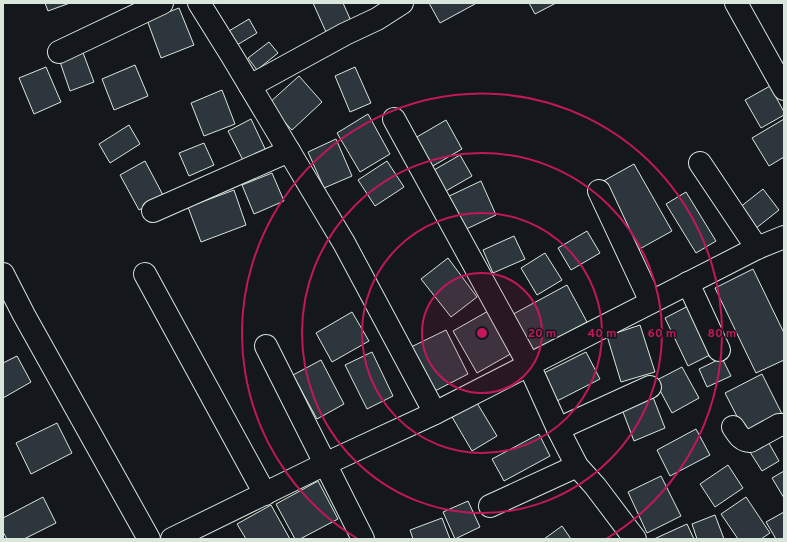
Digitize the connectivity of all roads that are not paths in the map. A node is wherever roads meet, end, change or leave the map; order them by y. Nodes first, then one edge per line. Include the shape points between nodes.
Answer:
1 (162, 3) edge
2 (199, 3) edge
3 (402, 3) edge
4 (736, 3) edge
5 (59, 52) dead end
6 (250, 86) junction
7 (784, 89) edge
8 (394, 119) dead end
9 (289, 151) junction
10 (700, 163) dead end
11 (599, 191) dead end
12 (153, 211) dead end
13 (784, 237) edge
14 (757, 248) junction
15 (3, 274) edge
16 (145, 274) dead end
17 (688, 283) junction
18 (651, 302) junction
19 (266, 346) dead end
20 (719, 350) dead end
21 (529, 364) junction
22 (650, 387) dead end
23 (435, 413) junction
24 (784, 425) edge
25 (733, 427) dead end
26 (558, 429) junction
27 (325, 464) junction
28 (577, 466) junction
29 (265, 494) junction
30 (490, 506) dead end
31 (633, 538) edge
32 (149, 539) edge
33 (172, 539) edge
34 (363, 539) edge

1 - 5 street
2 - 6 street
3 - 6 street via 377,19
4 - 7 street
6 - 9 street
8 - 21 street
9 - 12 street
9 - 23 street via 344,243
10 - 14 street
11 - 18 street
13 - 14 street
14 - 17 street
15 - 32 street
16 - 29 street
17 - 18 street
17 - 20 street
18 - 21 street
19 - 27 street
21 - 23 street
21 - 26 street
22 - 26 street
23 - 27 street
24 - 25 street via 750,441 740,437
26 - 28 street
27 - 29 street
27 - 34 street
28 - 30 street
28 - 31 street
29 - 33 street

